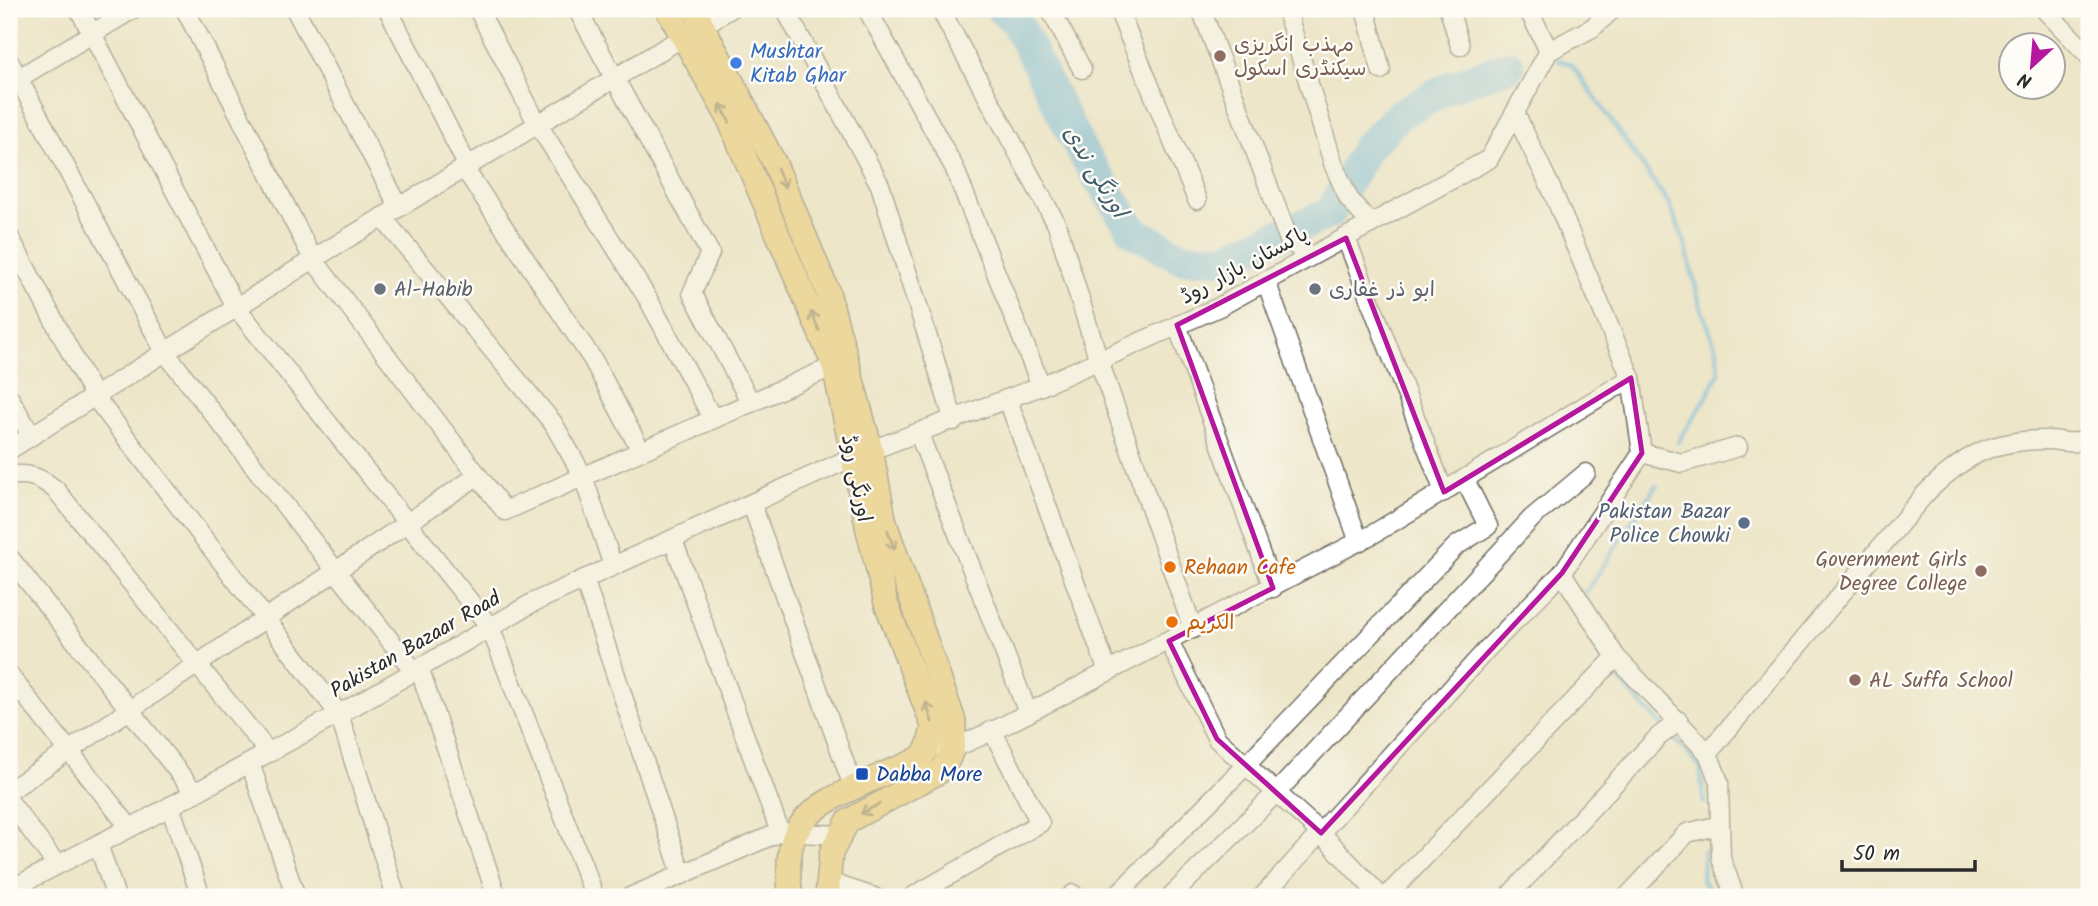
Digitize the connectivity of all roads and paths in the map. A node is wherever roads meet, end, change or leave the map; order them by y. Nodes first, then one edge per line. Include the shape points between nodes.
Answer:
1 (79, 9) edge
2 (133, 9) edge
3 (185, 9) edge
4 (295, 9) edge
5 (388, 9) edge
6 (478, 9) edge
7 (577, 9) edge
8 (667, 9) edge
9 (730, 9) edge
10 (785, 9) edge
11 (867, 9) edge
12 (940, 9) edge
13 (1050, 9) edge
14 (1118, 9) edge
15 (1201, 9) edge
16 (1286, 9) edge
17 (1364, 9) edge
18 (1449, 9) edge
19 (1528, 9) edge
20 (1613, 9) edge
21 (2044, 9) edge
22 (698, 16) edge
23 (92, 34) junction
24 (682, 36) junction
25 (1460, 46) dead end
26 (1549, 51) junction
27 (2089, 56) edge
28 (9, 61) edge
29 (1082, 69) dead end
30 (1381, 70) dead end
31 (613, 78) junction
32 (13, 81) edge
33 (1515, 113) junction
34 (537, 123) junction
35 (466, 167) junction
36 (1198, 201) dead end
37 (399, 207) junction
38 (382, 217) junction
39 (1371, 224) junction
40 (9, 236) edge
41 (1346, 238) junction
42 (1309, 257) junction
43 (313, 259) junction
44 (1266, 281) junction
45 (236, 307) junction
46 (1177, 325) junction
47 (165, 352) junction
48 (1099, 361) junction
49 (834, 366) junction
50 (1631, 378) junction
51 (1041, 386) junction
52 (94, 396) junction
53 (9, 397) edge
54 (1008, 400) junction
55 (751, 403) junction
56 (713, 419) junction
57 (954, 421) junction
58 (919, 433) junction
59 (31, 435) junction
60 (2089, 437) edge
61 (1738, 447) dead end
62 (9, 450) edge
63 (641, 451) junction
64 (1642, 453) junction
65 (862, 454) junction
66 (1586, 473) dead end
67 (477, 475) junction
68 (9, 476) edge
69 (583, 476) junction
70 (1465, 480) junction
71 (1444, 492) junction
72 (752, 505) junction
73 (407, 523) junction
74 (673, 540) junction
75 (1359, 542) junction
76 (9, 557) edge
77 (614, 566) junction
78 (336, 571) junction
79 (1562, 573) junction
80 (584, 579) junction
81 (1273, 588) junction
82 (265, 619) junction
83 (490, 627) junction
84 (1193, 629) junction
85 (1168, 641) junction
86 (1613, 659) junction
87 (197, 664) junction
88 (416, 670) junction
89 (1108, 672) junction
90 (9, 675) edge
91 (130, 710) junction
92 (1028, 713) junction
93 (339, 714) junction
94 (1670, 729) junction
95 (992, 730) junction
96 (954, 748) junction
97 (925, 750) junction
98 (69, 751) junction
99 (269, 752) junction
100 (1708, 753) junction
101 (250, 763) junction
102 (1246, 765) junction
103 (854, 789) junction
104 (9, 791) edge
105 (195, 793) junction
106 (1276, 793) junction
107 (9, 801) edge
108 (170, 806) junction
109 (1720, 825) junction
110 (131, 828) junction
111 (787, 831) junction
112 (1321, 833) junction
113 (839, 835) junction
114 (98, 844) junction
115 (57, 865) junction
116 (682, 875) junction
117 (19, 890) edge
118 (828, 890) edge
119 (116, 897) edge
120 (201, 897) edge
121 (296, 897) edge
122 (396, 897) edge
123 (497, 897) edge
124 (596, 897) edge
125 (630, 897) edge
126 (791, 897) edge
127 (874, 897) edge
128 (912, 897) edge
129 (1123, 897) edge
130 (1170, 897) edge
131 (1262, 897) edge
132 (1383, 897) edge
133 (1508, 897) edge
134 (1627, 897) edge
135 (1735, 897) edge

1 - 23 street
2 - 23 street
3 - 43 street
4 - 37 street
5 - 35 street
6 - 34 street
7 - 31 street
8 - 24 main road, اورنگی روڈ
9 - 22 street
10 - 57 street via 880,185
11 - 51 street via 954,167
12 - 48 street via 1057,225
13 - 29 street
14 - 36 street
15 - 42 street via 1289,240
16 - 39 street via 1334,166 1349,199
17 - 30 street
18 - 25 street
19 - 26 street
20 - 26 street via 1592,28
21 - 27 street
22 - 24 street
22 -> 65 main road, اورنگی روڈ via 775,164 828,292
23 - 32 street
23 - 45 street
24 - 31 street
49 -> 24 main road, اورنگی روڈ via 727,116
26 - 33 street, پاکستان بازار روڈ
28 - 32 street
31 - 34 street
31 - 55 street via 710,253 692,293
32 - 47 street
33 - 39 street, پاکستان بازار روڈ via 1489,159
33 - 50 street
34 - 35 street
34 - 56 street via 648,299
35 - 37 street
35 - 63 street via 593,360
37 - 38 street
38 - 43 street
38 - 69 street via 554,423
39 - 41 street, پاکستان بازار روڈ
40 - 52 street
41 - 42 street, پاکستان بازار روڈ
41 - 71 street
42 - 44 street, پاکستان بازار روڈ
43 - 45 street
43 - 67 street
44 - 46 street, پاکستان بازار روڈ
44 - 75 street
45 - 47 street
45 - 73 street
46 - 48 street, پاکستان بازار روڈ
46 - 81 street
47 - 52 street
47 - 78 street
48 - 51 street, پاکستان بازار روڈ
48 - 84 street
49 - 55 street
49 - 65 main road, اورنگی روڈ
50 - 64 street
50 - 70 street
51 - 54 street, پاکستان بازار روڈ
52 - 59 street
52 - 82 street
53 - 59 street
54 - 57 street, پاکستان بازار روڈ
54 - 89 street
55 - 56 street
56 - 63 street
57 - 58 street, پاکستان بازار روڈ
58 - 65 street, پاکستان بازار روڈ
58 - 92 street
59 - 62 street
60 - 100 street via 2074,444 2016,442 1955,464
61 - 64 street via 1682,463
63 - 69 street
64 - 79 street
65 - 72 street, Pakistan Bazaar Road
65 -> 96 main road, اورنگی روڈ via 954,721
97 -> 65 main road, اورنگی روڈ via 933,726 886,603
66 - 106 street via 1532,518
67 - 69 street via 505,510
67 - 73 street
68 - 87 street via 40,477 56,490
69 - 77 street
70 - 71 street
70 - 102 street via 1488,526 1456,546
71 - 75 street
72 - 74 street, Pakistan Bazaar Road
72 - 103 street
73 - 78 street
73 - 83 street
74 - 77 street, Pakistan Bazaar Road
74 - 111 street
75 - 81 street
76 - 91 street
77 - 80 street, Pakistan Bazaar Road
78 - 82 street
78 - 88 street
79 - 86 street
79 - 112 street
80 - 83 street, Pakistan Bazaar Road
80 - 116 street
81 - 84 street
82 - 87 street
82 - 93 street
83 - 88 street, Pakistan Bazaar Road
83 - 124 street
84 - 85 street
85 - 89 street
85 - 102 street via 1217,739
86 - 94 street
86 - 132 street
87 - 91 street
87 - 99 street
88 - 93 street, Pakistan Bazaar Road
88 - 123 street
89 - 92 street
90 - 98 street
91 - 98 street
91 - 105 street
92 - 95 street
93 - 99 street, Pakistan Bazaar Road
93 - 122 street
94 - 100 street
94 - 133 street
95 - 96 street
95 - 128 street via 1040,823
96 - 97 street
96 -> 113 main road via 939,772 848,821
97 - 103 main road via 921,757
98 - 104 street
98 - 110 street
99 - 101 street, Pakistan Bazaar Road
100 - 109 street via 1719,782
101 - 105 street, Pakistan Bazaar Road
101 - 121 street
102 - 106 street
102 - 129 street via 1119,893
103 - 111 main road
105 - 108 street, Pakistan Bazaar Road
106 - 112 street
106 - 130 street
107 - 115 street
108 - 110 street, Pakistan Bazaar Road
108 - 120 street
109 - 134 street via 1687,833
109 - 135 street via 1721,858
110 - 114 street, Pakistan Bazaar Road
111 - 113 street
111 - 116 street
111 - 126 main road
112 - 131 street
112 - 132 street
113 - 118 main road via 831,853
114 - 115 street, Pakistan Bazaar Road
114 - 119 street
115 - 117 street, Pakistan Bazaar Road
116 - 125 street
118 - 127 street

